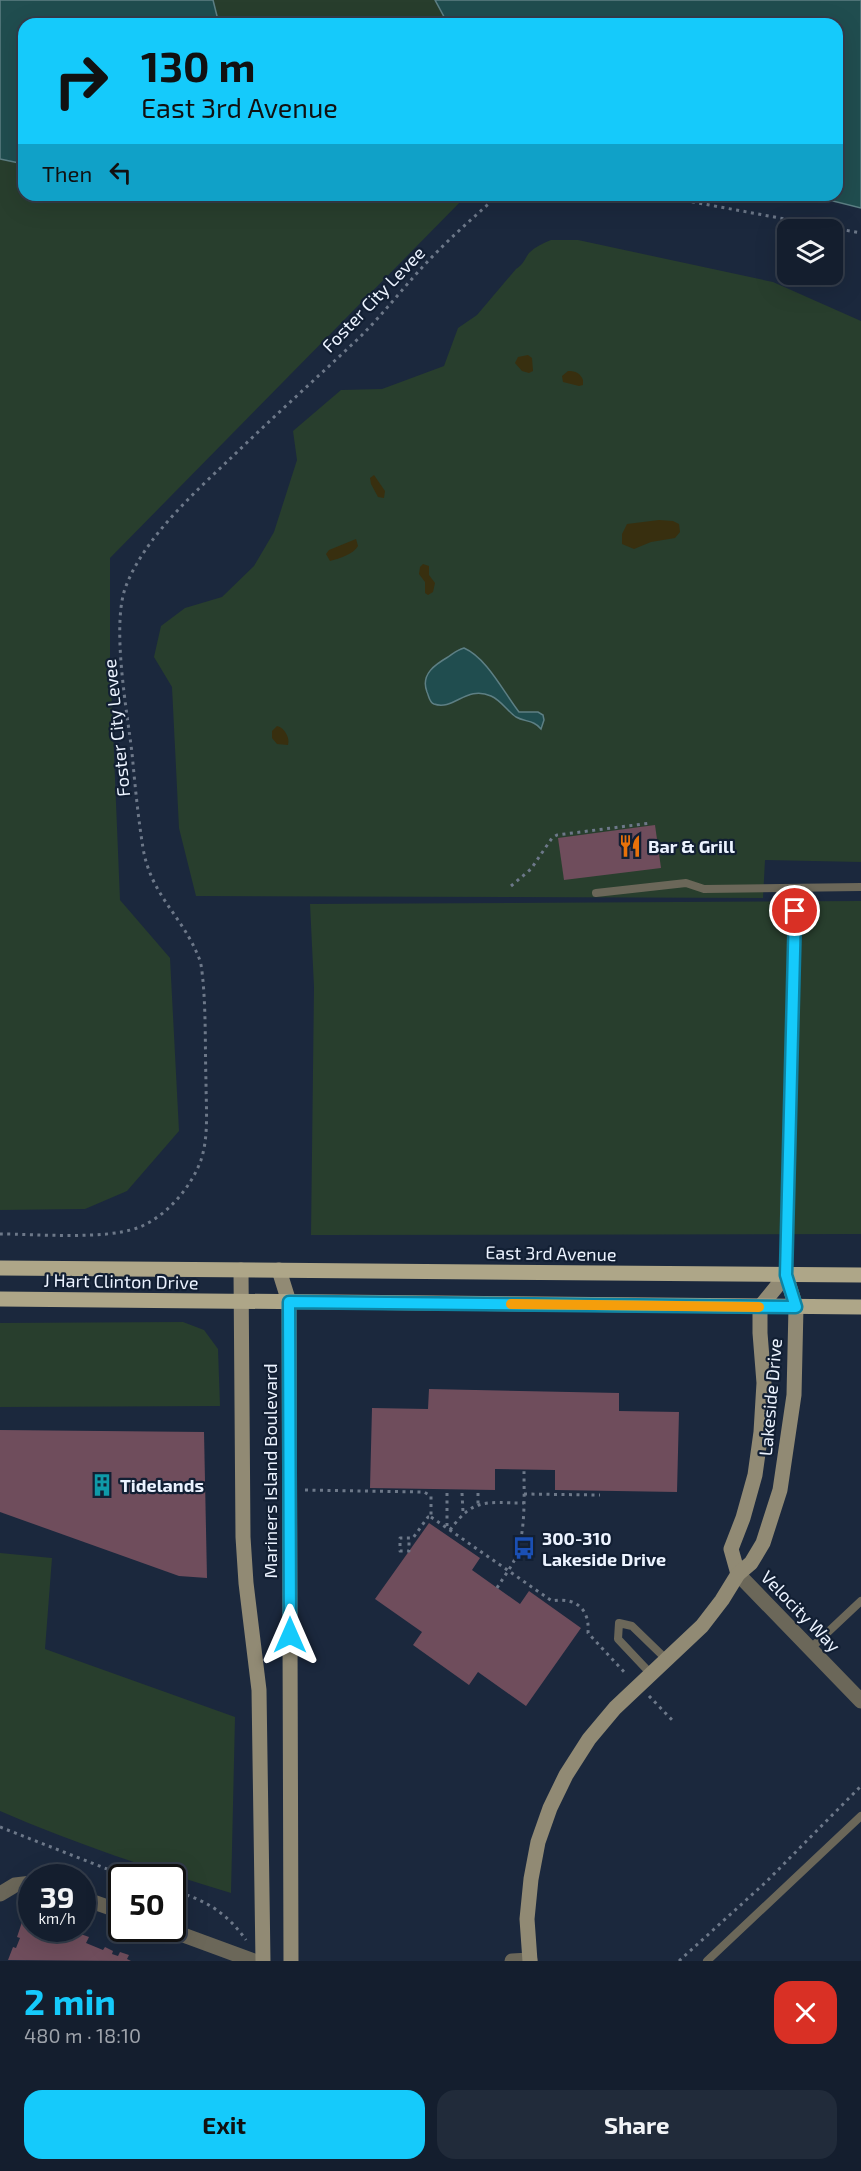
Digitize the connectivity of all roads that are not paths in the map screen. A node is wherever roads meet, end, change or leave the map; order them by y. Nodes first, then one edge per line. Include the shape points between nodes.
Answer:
1 (861, 887) edge
2 (795, 888) junction
3 (596, 893) dead end
4 (0, 1268) edge
5 (241, 1270) junction
6 (279, 1270) junction
7 (786, 1275) junction
8 (861, 1275) edge
9 (0, 1299) edge
10 (241, 1301) junction
11 (289, 1302) junction
12 (760, 1307) junction
13 (796, 1307) junction
14 (861, 1307) edge
15 (738, 1574) junction
16 (861, 1601) edge
17 (811, 1648) junction
18 (666, 1659) junction
19 (651, 1674) junction
20 (861, 1701) edge
21 (861, 1816) edge
22 (18, 1884) edge
23 (0, 1894) edge
24 (186, 1936) edge
25 (530, 1960) edge
26 (254, 1961) edge
27 (262, 1961) edge
28 (291, 1961) edge
29 (512, 1961) edge
30 (707, 1961) edge

1 - 2 lane
2 - 3 lane via 704,889 686,883
2 - 7 lane
4 - 5 main road, J Hart Clinton Drive
5 - 6 main road, East 3rd Avenue
5 - 10 main road, Mariners Island Boulevard
6 - 7 main road, East 3rd Avenue
6 - 11 main road, Mariners Island Boulevard
7 - 8 main road, East 3rd Avenue
7 - 12 main road
7 - 13 main road, Lakeside Drive
9 - 10 main road, J Hart Clinton Drive
10 - 11 main road
10 - 27 main road, Mariners Island Boulevard via 243,1536 259,1690
11 - 12 main road
11 - 28 main road, Mariners Island Boulevard
12 - 13 main road
12 - 15 main road, Lakeside Drive via 764,1383 761,1432 755,1475 731,1549
13 - 14 main road
13 - 15 main road, Lakeside Drive via 794,1395 780,1490 764,1543 752,1563
15 - 17 street, Velocity Way
15 - 18 main road, Lakeside Drive via 702,1626
16 - 17 lane
17 - 20 street, Velocity Way
18 - 19 main road, Lakeside Drive
18 - 19 lane via 632,1626 619,1623 618,1639
19 - 25 main road, Lakeside Drive via 589,1739 550,1808 531,1879 527,1919
21 - 30 lane
22 - 23 street
24 - 26 street
25 - 29 street

